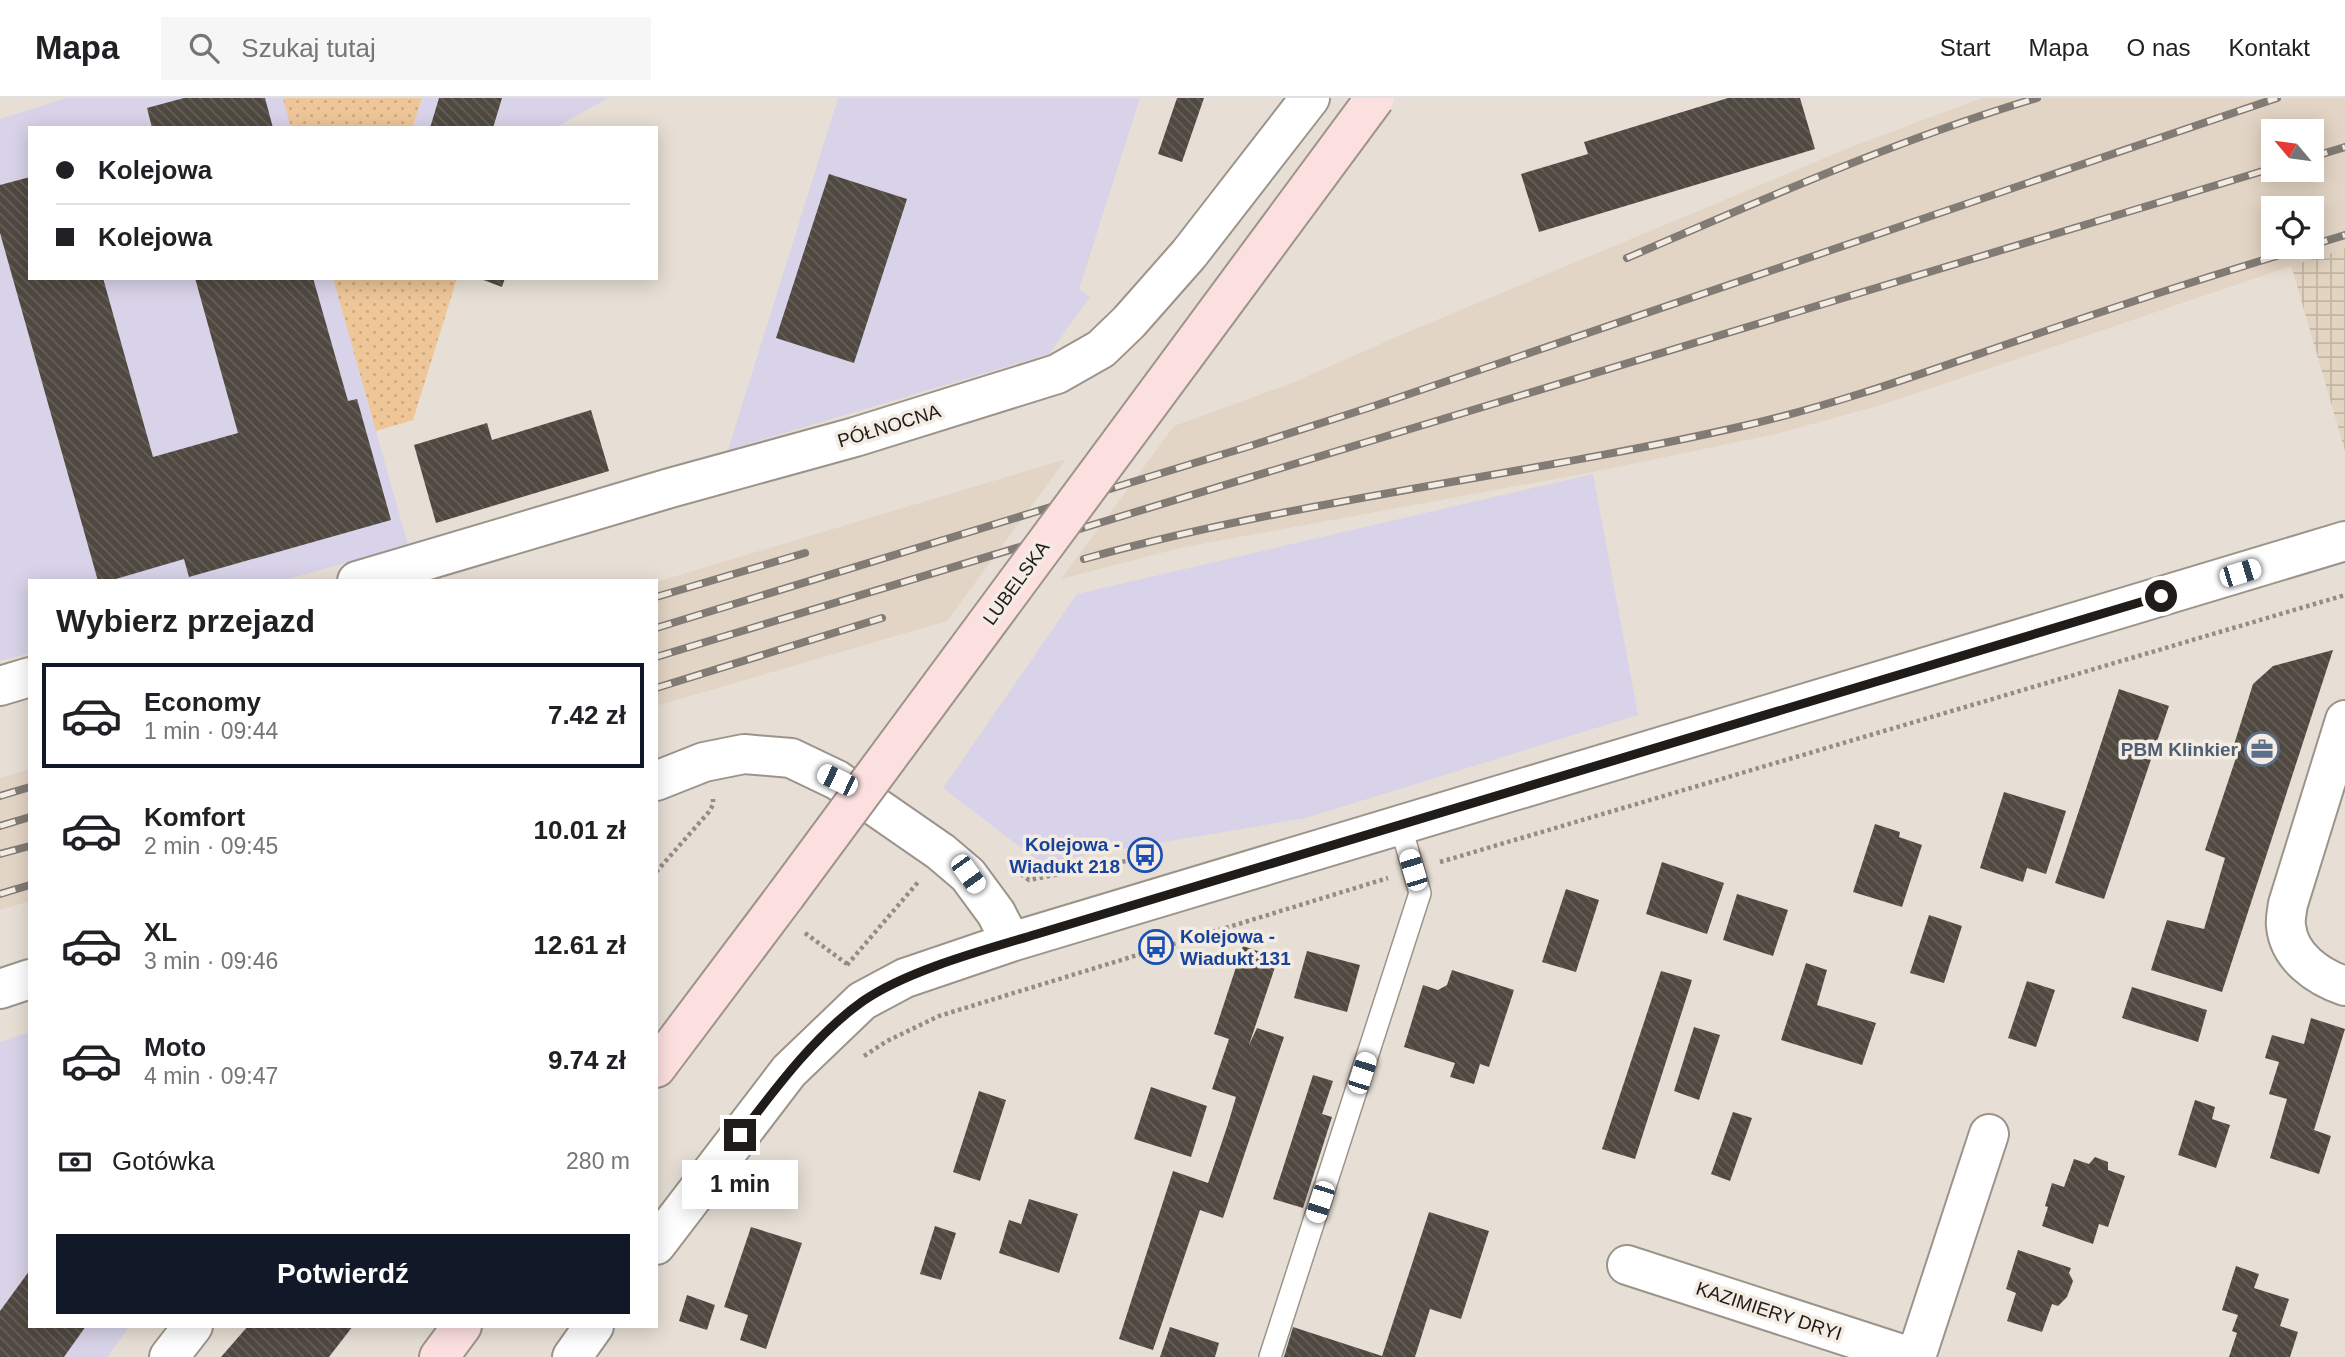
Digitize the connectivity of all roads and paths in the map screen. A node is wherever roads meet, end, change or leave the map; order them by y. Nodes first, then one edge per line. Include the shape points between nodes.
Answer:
1 (1310, 98) edge
2 (1375, 98) edge
3 (2345, 541) edge
4 (363, 579) edge
5 (2345, 595) edge
6 (28, 678) edge
7 (0, 686) edge
8 (2345, 720) edge
9 (658, 780) edge
10 (1400, 824) junction
11 (1126, 861) dead end
12 (1008, 865) dead end
13 (1413, 870) junction
14 (791, 911) junction
15 (1011, 942) junction
16 (847, 964) dead end
17 (28, 980) edge
18 (2345, 986) edge
19 (0, 989) edge
20 (854, 1062) dead end
21 (658, 1066) edge
22 (1989, 1134) dead end
23 (658, 1242) edge
24 (1627, 1265) dead end
25 (192, 1328) edge
26 (461, 1328) edge
27 (593, 1328) edge
28 (169, 1357) edge
29 (439, 1357) edge
30 (572, 1357) edge
31 (1270, 1357) edge
32 (1914, 1357) edge

1 - 4 street, PÓŁNOCNA via 1189,254 1129,322 1101,349 1057,374
2 - 14 main road, LUBELSKA, bridge
3 - 10 street
5 - 13 path
6 - 7 street
8 - 18 street via 2288,904 2286,927 2294,949 2310,969
9 - 15 street via 704,762 744,754 791,758 837,780 968,874
10 - 13 lane
10 - 15 street
11 - 12 path via 1029,880
13 - 20 path via 939,1016
13 - 31 lane via 1420,893
14 - 16 path
14 - 21 main road, LUBELSKA
15 - 23 street via 905,978 862,1002 789,1071
17 - 19 street
22 - 32 street
24 - 32 street, KAZIMIERY DRYI
25 - 28 street
26 - 29 main road
27 - 30 street

